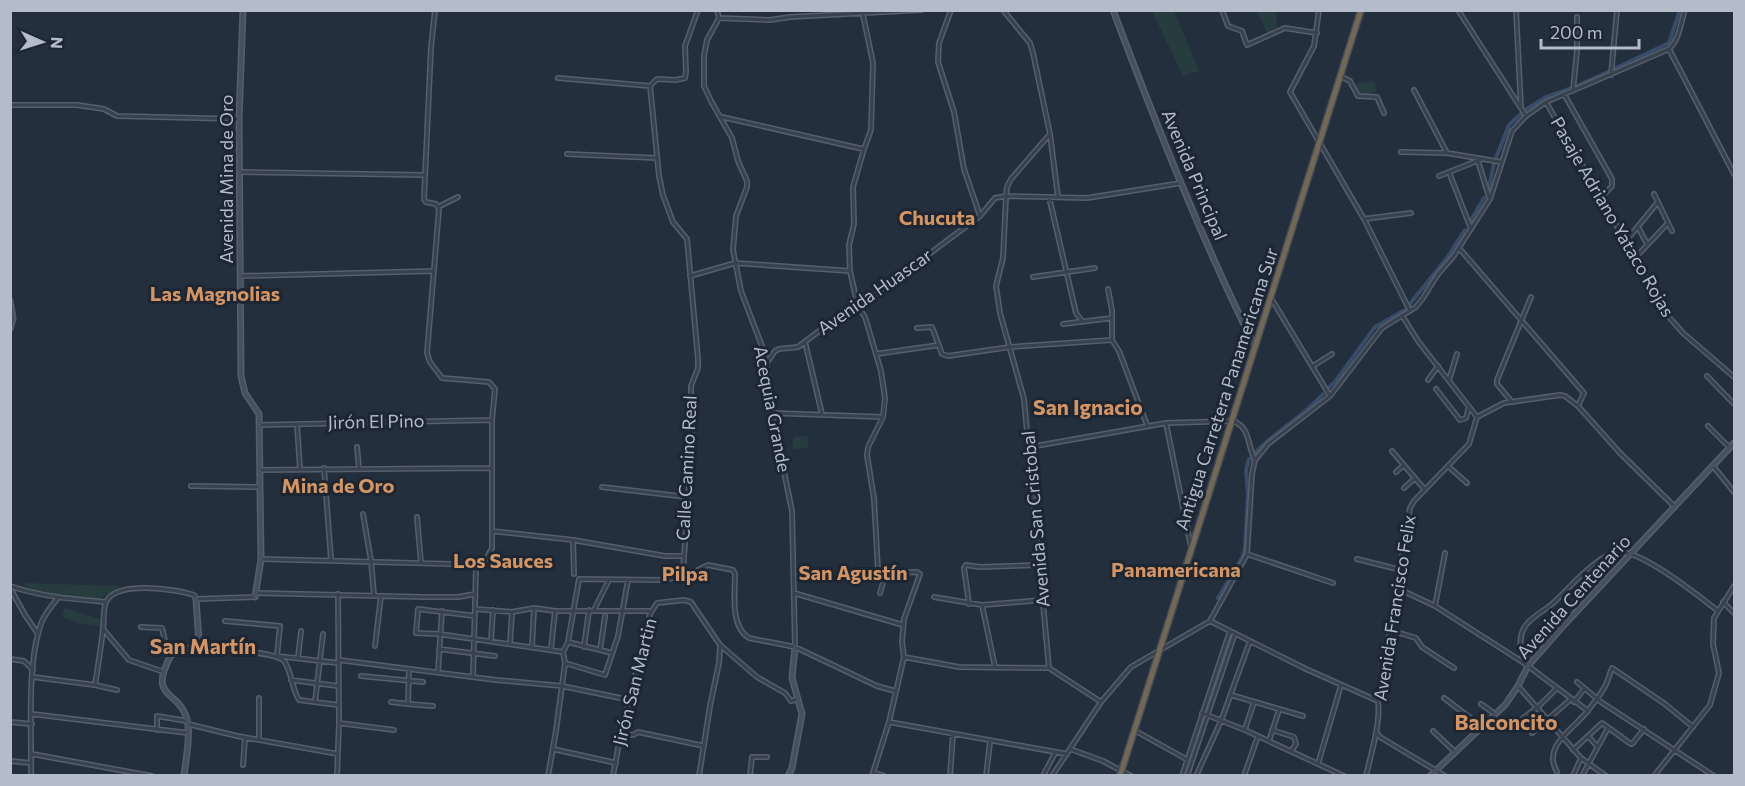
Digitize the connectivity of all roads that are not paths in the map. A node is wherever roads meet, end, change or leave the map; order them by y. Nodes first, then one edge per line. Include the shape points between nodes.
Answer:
1 (243, 10) edge
2 (435, 10) edge
3 (698, 10) edge
4 (717, 10) edge
5 (921, 10) edge
6 (951, 10) edge
7 (1003, 10) edge
8 (1113, 10) edge
9 (1222, 10) edge
10 (1319, 10) edge
11 (1361, 10) edge
12 (1458, 10) edge
13 (1516, 10) edge
14 (1617, 10) edge
15 (1684, 10) edge
16 (862, 12) edge
17 (1577, 16) dead end
18 (719, 18) junction
19 (1317, 33) junction
20 (1669, 49) junction
21 (1611, 75) junction
22 (1340, 76) junction
23 (558, 78) dead end
24 (650, 86) junction
25 (1414, 90) dead end
26 (1573, 91) junction
27 (1564, 94) junction
28 (1546, 102) junction
29 (10, 105) edge
30 (1521, 110) junction
31 (1384, 113) dead end
32 (1526, 116) junction
33 (722, 117) junction
34 (240, 119) junction
35 (1050, 134) junction
36 (1320, 142) junction
37 (864, 149) junction
38 (1401, 152) dead end
39 (1447, 153) junction
40 (567, 154) dead end
41 (657, 158) junction
42 (1483, 159) junction
43 (1478, 162) junction
44 (1501, 162) junction
45 (241, 172) junction
46 (1449, 172) junction
47 (1734, 174) edge
48 (425, 175) junction
49 (1439, 176) dead end
50 (1181, 183) junction
51 (1654, 194) dead end
52 (1006, 196) junction
53 (458, 197) dead end
54 (1049, 197) junction
55 (1058, 197) junction
56 (1600, 198) junction
57 (1490, 199) junction
58 (1658, 202) junction
59 (438, 206) junction
60 (1411, 213) dead end
61 (980, 216) junction
62 (1364, 219) junction
63 (1668, 223) junction
64 (1638, 227) junction
65 (1471, 230) junction
66 (1672, 231) dead end
67 (1626, 242) junction
68 (1648, 244) junction
69 (1459, 248) junction
70 (1635, 258) junction
71 (735, 263) junction
72 (1095, 268) dead end
73 (434, 271) junction
74 (849, 271) junction
75 (1068, 273) junction
76 (241, 276) junction
77 (690, 276) junction
78 (1033, 277) dead end
79 (1108, 289) dead end
80 (1531, 297) dead end
81 (1271, 298) junction
82 (10, 302) edge
83 (858, 307) junction
84 (1410, 311) junction
85 (1402, 317) junction
86 (1112, 318) junction
87 (1522, 320) junction
88 (1082, 321) junction
89 (1063, 324) dead end
90 (917, 328) dead end
91 (10, 329) edge
92 (1112, 340) junction
93 (805, 342) junction
94 (939, 345) junction
95 (1010, 347) junction
96 (1255, 348) junction
97 (876, 354) junction
98 (1332, 354) dead end
99 (1457, 354) dead end
100 (766, 364) junction
101 (1313, 366) junction
102 (1438, 366) junction
103 (1707, 376) dead end
104 (1734, 377) edge
105 (1428, 380) dead end
106 (1449, 380) junction
107 (1436, 389) dead end
108 (1330, 396) junction
109 (1511, 401) junction
110 (1734, 404) edge
111 (1469, 406) junction
112 (1578, 406) junction
113 (772, 413) junction
114 (822, 414) junction
115 (883, 417) junction
116 (1477, 417) junction
117 (492, 420) junction
118 (1232, 421) junction
119 (1166, 423) junction
120 (297, 424) junction
121 (259, 425) junction
122 (1147, 425) junction
123 (1708, 426) dead end
124 (1734, 443) edge
125 (357, 447) dead end
126 (1029, 447) junction
127 (1730, 448) junction
128 (1392, 451) dead end
129 (1255, 460) junction
130 (1404, 465) junction
131 (1449, 466) junction
132 (1713, 466) junction
133 (324, 468) junction
134 (359, 468) junction
135 (491, 468) junction
136 (300, 469) junction
137 (260, 470) junction
138 (1396, 472) dead end
139 (1414, 478) junction
140 (1467, 483) dead end
141 (191, 486) dead end
142 (260, 487) junction
143 (602, 487) dead end
144 (1404, 488) dead end
145 (1425, 490) junction
146 (1734, 492) edge
147 (687, 497) junction
148 (1675, 507) junction
149 (363, 514) dead end
150 (417, 517) dead end
151 (492, 531) junction
152 (573, 540) junction
153 (1191, 549) junction
154 (1247, 554) junction
155 (1445, 554) dead end
156 (1631, 554) junction
157 (683, 556) junction
158 (261, 559) junction
159 (1357, 559) dead end
160 (332, 560) junction
161 (371, 561) junction
162 (421, 563) junction
163 (1040, 565) junction
164 (476, 569) junction
165 (1401, 570) junction
166 (683, 571) junction
167 (886, 573) junction
168 (574, 574) dead end
169 (609, 580) junction
170 (628, 580) junction
171 (1333, 583) dead end
172 (1734, 586) edge
173 (10, 587) edge
174 (1397, 588) junction
175 (794, 593) junction
176 (880, 593) dead end
177 (338, 594) junction
178 (475, 594) junction
179 (256, 595) junction
180 (374, 596) junction
181 (381, 596) junction
182 (934, 597) dead end
183 (58, 598) junction
184 (196, 599) junction
185 (1043, 600) junction
186 (106, 602) junction
187 (1723, 602) junction
188 (969, 604) junction
189 (982, 605) junction
190 (1435, 606) junction
191 (534, 608) junction
192 (475, 609) junction
193 (493, 610) junction
194 (574, 610) junction
195 (589, 610) junction
196 (594, 610) junction
197 (622, 610) junction
198 (1718, 610) junction
199 (442, 611) junction
200 (555, 611) junction
201 (652, 611) junction
202 (512, 612) junction
203 (1734, 614) edge
204 (475, 616) junction
205 (605, 616) dead end
206 (225, 621) dead end
207 (1210, 621) junction
208 (903, 625) junction
209 (141, 627) dead end
210 (103, 630) junction
211 (1390, 630) junction
212 (301, 631) dead end
213 (1230, 631) junction
214 (1235, 633) junction
215 (38, 634) junction
216 (323, 634) dead end
217 (439, 634) junction
218 (475, 639) junction
219 (490, 641) junction
220 (1250, 641) junction
221 (568, 642) junction
222 (198, 643) junction
223 (510, 644) junction
224 (720, 645) junction
225 (375, 646) dead end
226 (532, 646) junction
227 (584, 647) junction
228 (795, 647) junction
229 (439, 649) junction
230 (551, 649) junction
231 (600, 650) junction
232 (1160, 651) junction
233 (563, 652) junction
234 (612, 652) junction
235 (473, 653) junction
236 (277, 656) junction
237 (495, 656) dead end
238 (904, 657) junction
239 (169, 658) junction
240 (298, 658) junction
241 (10, 659) edge
242 (319, 661) junction
243 (339, 662) junction
244 (564, 663) junction
245 (1526, 665) junction
246 (995, 667) junction
247 (1049, 668) junction
248 (1454, 668) dead end
249 (33, 669) junction
250 (409, 669) junction
251 (438, 671) junction
252 (164, 672) junction
253 (361, 676) dead end
254 (473, 676) junction
255 (33, 677) junction
256 (291, 680) junction
257 (408, 681) junction
258 (423, 682) dead end
259 (1577, 682) dead end
260 (317, 684) junction
261 (95, 685) junction
262 (1341, 685) junction
263 (338, 686) junction
264 (562, 686) junction
265 (1518, 686) junction
266 (1556, 689) junction
267 (1584, 689) junction
268 (117, 690) dead end
269 (896, 691) junction
270 (1231, 695) junction
271 (259, 698) dead end
272 (1444, 698) dead end
273 (1595, 698) junction
274 (798, 699) junction
275 (630, 700) junction
276 (1378, 701) junction
277 (1572, 701) junction
278 (315, 702) junction
279 (391, 702) dead end
280 (1101, 702) junction
281 (1254, 702) junction
282 (408, 704) junction
283 (1481, 704) dead end
284 (338, 705) junction
285 (433, 706) dead end
286 (1538, 707) junction
287 (1279, 710) junction
288 (1588, 711) junction
289 (32, 714) junction
290 (1204, 714) junction
291 (1495, 714) junction
292 (1303, 716) dead end
293 (1548, 720) junction
294 (1221, 721) junction
295 (10, 722) edge
296 (187, 722) junction
297 (889, 722) junction
298 (1518, 722) dead end
299 (339, 723) junction
300 (32, 724) junction
301 (1481, 726) junction
302 (1693, 727) junction
303 (1608, 728) junction
304 (1644, 729) junction
305 (157, 730) junction
306 (394, 730) dead end
307 (1134, 730) junction
308 (1245, 730) junction
309 (1272, 730) junction
310 (1433, 731) dead end
311 (1377, 733) junction
312 (188, 734) junction
313 (621, 734) junction
314 (953, 734) junction
315 (1532, 734) dead end
316 (1258, 736) junction
317 (1562, 736) junction
318 (1588, 736) junction
319 (245, 738) junction
320 (259, 740) junction
321 (990, 741) junction
322 (1269, 741) junction
323 (704, 746) junction
324 (1596, 746) junction
325 (553, 749) junction
326 (1069, 749) junction
327 (1573, 750) junction
328 (1291, 751) junction
329 (1674, 751) junction
330 (1055, 752) junction
331 (1455, 752) junction
332 (32, 754) junction
333 (338, 754) junction
334 (1067, 754) junction
335 (767, 757) dead end
336 (1581, 758) junction
337 (1186, 759) junction
338 (10, 761) edge
339 (32, 763) junction
340 (616, 763) junction
341 (1318, 764) junction
342 (1588, 764) junction
343 (243, 765) dead end
344 (1437, 770) junction
345 (1557, 772) dead end
346 (1121, 773) edge
347 (132, 774) edge
348 (872, 774) edge
349 (31, 776) edge
350 (152, 776) edge
351 (184, 776) edge
352 (337, 776) edge
353 (548, 776) edge
354 (613, 776) edge
355 (699, 776) edge
356 (750, 776) edge
357 (788, 776) edge
358 (884, 776) edge
359 (950, 776) edge
360 (986, 776) edge
361 (1043, 776) edge
362 (1052, 776) edge
363 (1131, 776) edge
364 (1182, 776) edge
365 (1187, 776) edge
366 (1196, 776) edge
367 (1244, 776) edge
368 (1344, 776) edge
369 (1366, 776) edge
370 (1430, 776) edge
371 (1445, 776) edge
372 (1573, 776) edge
373 (1582, 776) edge
374 (1606, 776) edge
375 (1654, 776) edge
376 (1714, 776) edge

1 - 34 street, Avenida Mina de Oro
2 - 48 street
3 - 24 street via 685,46 684,78 657,79
4 - 18 street
5 - 16 street
6 - 61 street via 939,43 938,62 954,112 964,169
7 - 35 street via 1030,43
8 - 50 street, Avenida Principal
9 - 19 street via 1228,26 1242,31 1248,45 1286,28
10 - 19 street
11 - 22 highway, Antigua Carretera Panamericana Sur
12 - 30 street
13 - 30 street
14 - 21 street
15 - 20 street via 1680,31
16 - 18 street via 770,20
16 - 37 street via 874,72 871,130
17 - 26 street
18 - 33 street, Acequia Grande via 707,40 703,73 704,86
19 - 36 street via 1290,92
20 - 21 street
20 - 47 street
21 - 26 street
22 - 31 street via 1350,81 1358,96 1377,97
22 - 36 highway, Antigua Carretera Panamericana Sur
23 - 24 street
24 - 41 street, Calle Camino Real
25 - 39 street
26 - 27 street
27 - 28 street
27 - 56 street via 1613,182
28 - 32 street
28 - 56 street, Pasaje Adriano Yataco Rojas
29 - 34 street via 77,105 104,109 117,116
30 - 32 street
32 - 44 street via 1512,131
33 - 37 street
33 - 71 street, Acequia Grande via 747,181 736,216
34 - 45 street, Avenida Mina de Oro
35 - 52 street, Avenida Huascar via 1011,179
35 - 55 street
36 - 62 street
36 - 81 highway, Antigua Carretera Panamericana Sur
37 - 74 street via 853,187
38 - 39 street
39 - 42 street
40 - 41 street
41 - 77 street, Calle Camino Real via 663,195 673,222 687,239
42 - 43 street
42 - 44 street
43 - 46 street
43 - 57 street
44 - 57 street
45 - 48 street
45 - 76 street, Avenida Mina de Oro
46 - 49 street
46 - 65 street
48 - 59 street via 424,201
50 - 55 street via 1087,198
50 - 96 street, Avenida Principal
51 - 58 street
52 - 54 street
52 - 61 street, Avenida Huascar via 995,198
52 - 95 street, Avenida San Cristobal via 1004,258 995,282
53 - 59 street
54 - 55 street
54 - 75 street
56 - 67 street, Pasaje Adriano Yataco Rojas
57 - 65 street
58 - 63 street
58 - 64 street
59 - 73 street
60 - 62 street
61 - 83 street, Avenida Huascar
62 - 84 street
63 - 66 street
63 - 68 street
64 - 67 street
64 - 68 street
65 - 69 street
67 - 70 street, Pasaje Adriano Yataco Rojas
68 - 70 street
69 - 84 street
69 - 87 street
70 - 104 street, Pasaje Adriano Yataco Rojas via 1675,325
71 - 74 street
71 - 77 street
71 - 100 street, Acequia Grande
72 - 75 street
73 - 76 street
73 - 117 street via 428,358 442,378 492,384
74 - 83 street
75 - 78 street
75 - 88 street via 1076,313
76 - 121 street, Avenida Mina de Oro via 241,376
77 - 147 street, Calle Camino Real via 698,368 691,386 692,445
79 - 86 street
80 - 87 street
81 - 96 highway, Antigua Carretera Panamericana Sur
81 - 101 street
82 - 91 street
83 - 93 street, Avenida Huascar
83 - 97 street
84 - 85 street
85 - 102 street
85 - 108 street via 1377,333
86 - 88 street
86 - 92 street
87 - 109 street via 1497,382
87 - 112 street via 1584,393
88 - 89 street
90 - 94 street via 933,327
92 - 95 street
92 - 122 street
93 - 100 street, Avenida Huascar via 775,351
93 - 114 street
94 - 95 street via 942,354 948,356
94 - 97 street
95 - 126 street, Avenida San Cristobal via 1024,399
96 - 118 highway, Antigua Carretera Panamericana Sur
97 - 115 street via 884,391
98 - 101 street
99 - 106 street
100 - 113 street, Acequia Grande
101 - 108 street
102 - 105 street
102 - 106 street
103 - 110 street
106 - 111 street
107 - 111 street via 1460,420 1466,418
108 - 129 street via 1268,444
109 - 112 street via 1562,395
109 - 116 street
111 - 116 street
112 - 148 street
113 - 114 street
113 - 175 street, Acequia Grande via 792,511
114 - 115 street
115 - 167 street via 867,455 874,499 876,556 879,572
116 - 131 street, Avenida Francisco Felix via 1469,444
117 - 120 street, Jirón El Pino
117 - 135 street
118 - 119 street
118 - 129 street via 1245,430
118 - 153 highway, Antigua Carretera Panamericana Sur
119 - 122 street
119 - 153 street
120 - 121 street, Jirón El Pino
120 - 136 street
121 - 137 street, Avenida Mina de Oro
122 - 126 street
123 - 127 street
124 - 127 street, Avenida Centenario
125 - 134 street
126 - 163 street, Avenida San Cristobal
127 - 132 street, Avenida Centenario
128 - 130 street
129 - 154 street
130 - 138 street
130 - 139 street
131 - 140 street
131 - 145 street, Avenida Francisco Felix
132 - 146 street
132 - 148 street, Avenida Centenario
133 - 134 street
133 - 136 street
133 - 160 street
134 - 135 street
135 - 151 street
136 - 137 street
137 - 142 street, Avenida Mina de Oro
139 - 144 street
139 - 145 street
141 - 142 street
142 - 158 street, Avenida Mina de Oro
143 - 147 street
145 - 165 street, Avenida Francisco Felix via 1410,508
147 - 157 street, Calle Camino Real
148 - 156 street, Avenida Centenario
149 - 161 street
150 - 162 street
151 - 152 street
151 - 164 street via 491,551
152 - 157 street
152 - 168 street
153 - 232 highway, Antigua Carretera Panamericana Sur
154 - 171 street
154 - 207 street
155 - 190 street
156 - 198 street via 1660,569
156 - 245 street, Avenida Centenario
156 - 245 street via 1621,551 1603,558 1529,621 1520,643
157 - 166 street, Calle Camino Real
158 - 160 street
158 - 179 street, Avenida Mina de Oro
159 - 165 street
160 - 161 street
161 - 162 street
161 - 180 street
162 - 164 street
163 - 185 street, Avenida San Cristobal
163 - 188 street via 966,565
164 - 178 street
165 - 174 street, Avenida Francisco Felix
166 - 170 street via 674,578
166 - 228 street via 694,572 708,565 733,570 737,622 745,636
167 - 176 street
167 - 208 street via 917,572 920,576
169 - 170 street
169 - 194 street via 579,579
169 - 196 street
170 - 197 street
172 - 187 street
173 - 183 street
173 - 215 street
174 - 190 street
174 - 211 street, Avenida Francisco Felix
175 - 208 street
175 - 228 street, Acequia Grande
177 - 179 street
177 - 180 street
177 - 243 street
178 - 181 street
178 - 192 street
179 - 184 street
180 - 181 street
181 - 225 street
182 - 188 street
183 - 186 street
183 - 215 street
184 - 186 street via 170,590 126,588
184 - 222 street
185 - 189 street
185 - 247 street, Avenida San Cristobal
186 - 210 street
187 - 198 street
187 - 203 street
188 - 189 street
189 - 246 street
190 - 245 street
191 - 200 street
191 - 202 street
191 - 226 street
192 - 193 street
192 - 204 street
193 - 202 street
193 - 219 street
194 - 195 street
194 - 200 street
194 - 221 street
195 - 196 street
195 - 227 street
196 - 197 street
197 - 201 street
197 - 234 street
198 - 302 street via 1713,644 1718,678 1710,705
199 - 204 street
199 - 217 street
199 - 217 street via 418,609 416,633
200 - 230 street
201 - 224 street, Jirón San Martin via 660,602 691,602
201 - 275 street, Jirón San Martin
202 - 223 street
204 - 218 street
205 - 231 street
206 - 236 street via 280,626
207 - 213 street
207 - 232 street
208 - 238 street
209 - 239 street via 162,628
210 - 252 street via 129,660
210 - 261 street
211 - 248 street via 1416,638 1422,648
211 - 276 street, Avenida Francisco Felix
212 - 240 street
213 - 214 street
213 - 290 street
214 - 220 street
214 - 290 street
215 - 249 street
216 - 242 street
217 - 218 street
217 - 229 street
218 - 219 street
218 - 235 street
219 - 223 street
220 - 262 street
220 - 270 street
221 - 227 street
221 - 233 street
222 - 236 street
222 - 239 street
223 - 226 street
224 - 274 street via 757,677 785,693 790,701
224 - 323 street
226 - 230 street
227 - 231 street
228 - 269 street via 877,686
228 - 274 street via 792,678
229 - 235 street
229 - 251 street
230 - 233 street
231 - 234 street
232 - 280 street via 1136,663
232 - 307 highway, Antigua Carretera Panamericana Sur
233 - 244 street
234 - 244 street via 604,675
235 - 237 street
235 - 254 street
236 - 240 street
236 - 256 street via 284,661
238 - 246 street via 958,667
238 - 269 street
239 - 252 street
240 - 242 street
241 - 249 street via 24,661
242 - 243 street
242 - 260 street
243 - 250 street
243 - 263 street
244 - 264 street
245 - 265 street, Avenida Centenario
245 - 266 street
246 - 247 street
247 - 280 street
249 - 255 street
250 - 251 street
250 - 257 street
251 - 254 street
252 - 296 street via 162,687 178,702
253 - 257 street
254 - 264 street
255 - 261 street
255 - 289 street
256 - 260 street
256 - 278 street via 298,699
257 - 258 street
257 - 282 street
259 - 267 street
260 - 263 street
260 - 278 street
261 - 268 street
262 - 276 street
262 - 341 street
263 - 284 street
264 - 275 street
264 - 325 street
265 - 286 street
265 - 291 street, Avenida Centenario
266 - 277 street
266 - 286 street
267 - 273 street
267 - 277 street
269 - 297 street
270 - 281 street
270 - 294 street
271 - 320 street
272 - 301 street
273 - 288 street
273 - 302 street via 1613,668
273 - 304 street
274 - 357 street via 802,714
275 - 313 street, Jirón San Martin
276 - 311 street, Avenida Francisco Felix
277 - 288 street
277 - 293 street
278 - 284 street
279 - 282 street
280 - 326 street
281 - 287 street
281 - 308 street
282 - 285 street
283 - 291 street
284 - 299 street
286 - 293 street
286 - 298 street
287 - 292 street
287 - 309 street
288 - 317 street
289 - 300 street
289 - 305 street
290 - 294 street
290 - 337 street
290 - 365 street
291 - 301 street, Avenida Centenario
293 - 315 street
293 - 317 street
294 - 308 street
294 - 366 street
295 - 300 street
296 - 305 street via 157,716
296 - 312 street
296 - 319 street
297 - 314 street
297 - 348 street
299 - 306 street
299 - 333 street
300 - 332 street
301 - 331 street, Avenida Centenario
302 - 329 street
303 - 304 street via 1632,744
303 - 318 street via 1602,723
303 - 324 street
304 - 329 street
305 - 312 street
307 - 337 street
307 - 346 highway, Antigua Carretera Panamericana Sur
308 - 316 street
309 - 322 street
309 - 328 street via 1294,737 1296,744
310 - 331 street
311 - 344 street
311 - 369 street, Avenida Francisco Felix
312 - 351 street
313 - 323 street via 638,732
313 - 340 street, Jirón San Martin
314 - 321 street
314 - 359 street
316 - 322 street
316 - 367 street
317 - 327 street
317 - 345 street via 1554,753
318 - 324 street
318 - 327 street
319 - 320 street
319 - 343 street
320 - 333 street
321 - 330 street
321 - 360 street
322 - 328 street
323 - 355 street
324 - 342 street
325 - 340 street
325 - 353 street
326 - 334 street
326 - 346 street
327 - 336 street
328 - 341 street
329 - 375 street
329 - 376 street
330 - 334 street
330 - 361 street
331 - 344 street, Avenida Centenario
332 - 339 street
332 - 347 street
333 - 352 street
334 - 362 street
335 - 356 street via 752,757
336 - 342 street
336 - 372 street
337 - 364 street
338 - 339 street
339 - 349 street
340 - 354 street, Jirón San Martin
341 - 368 street
342 - 373 street
342 - 374 street
344 - 370 street, Avenida Centenario
344 - 371 street
346 - 363 street
347 - 350 street
348 - 358 street

